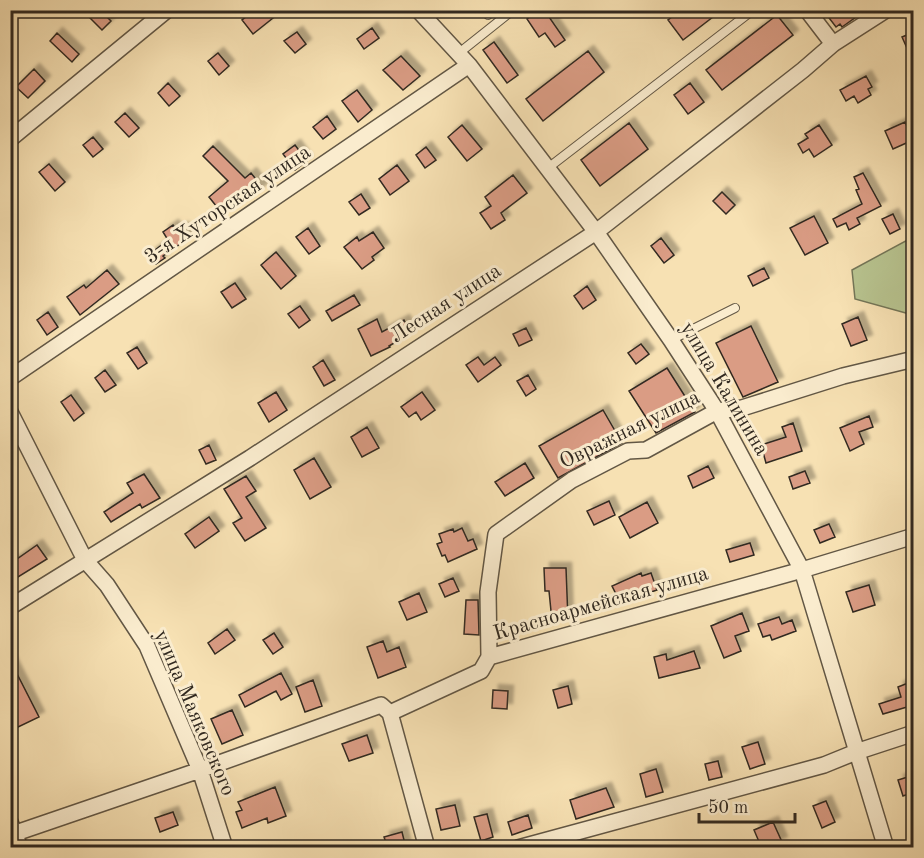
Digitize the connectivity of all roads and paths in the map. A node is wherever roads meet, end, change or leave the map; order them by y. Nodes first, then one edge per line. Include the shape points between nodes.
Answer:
1 (167, 10) edge
2 (418, 10) edge
3 (513, 10) edge
4 (753, 10) edge
5 (807, 10) edge
6 (886, 10) edge
7 (833, 44) junction
8 (459, 53) junction
9 (469, 65) junction
10 (10, 139) edge
11 (548, 168) junction
12 (596, 232) junction
13 (735, 308) dead end
14 (671, 340) junction
15 (914, 359) edge
16 (10, 378) edge
17 (717, 411) junction
18 (10, 412) edge
19 (914, 536) edge
20 (85, 560) junction
21 (802, 570) junction
22 (10, 607) edge
23 (489, 657) junction
24 (390, 713) junction
25 (914, 733) edge
26 (856, 752) junction
27 (200, 770) junction
28 (14, 835) edge
29 (225, 848) edge
30 (427, 848) edge
31 (519, 848) edge
32 (886, 848) edge

1 - 10 street
2 - 8 street, улица Калинина
3 - 8 lane
4 - 11 lane
5 - 7 street
6 - 7 street, Лесная улица
7 - 12 street, Лесная улица
8 - 9 street, улица Калинина
9 - 11 street, улица Калинина
9 - 16 street, 3-я Хуторская улица
11 - 12 street, улица Калинина
12 - 14 street, улица Калинина
12 - 20 street, Лесная улица via 250,458
13 - 14 lane
14 - 17 street, улица Калинина
15 - 17 street, Овражная улица via 843,376 742,408
17 - 21 street, улица Калинина
17 - 23 street, Овражная улица via 645,450 628,451 572,480 496,534 489,592
18 - 20 street, улица Маяковского
19 - 21 street, Красноармейская улица
20 - 22 street, Лесная улица
20 - 27 street, улица Маяковского via 107,585 147,646
21 - 23 street, Красноармейская улица
21 - 26 street, улица Калинина
23 - 24 street, Красноармейская улица via 481,671
24 - 27 street, Красноармейская улица via 381,705
24 - 30 street
25 - 26 street
26 - 31 street via 824,765
26 - 32 street, улица Калинина
27 - 28 street, Красноармейская улица
27 - 29 street, улица Маяковского

